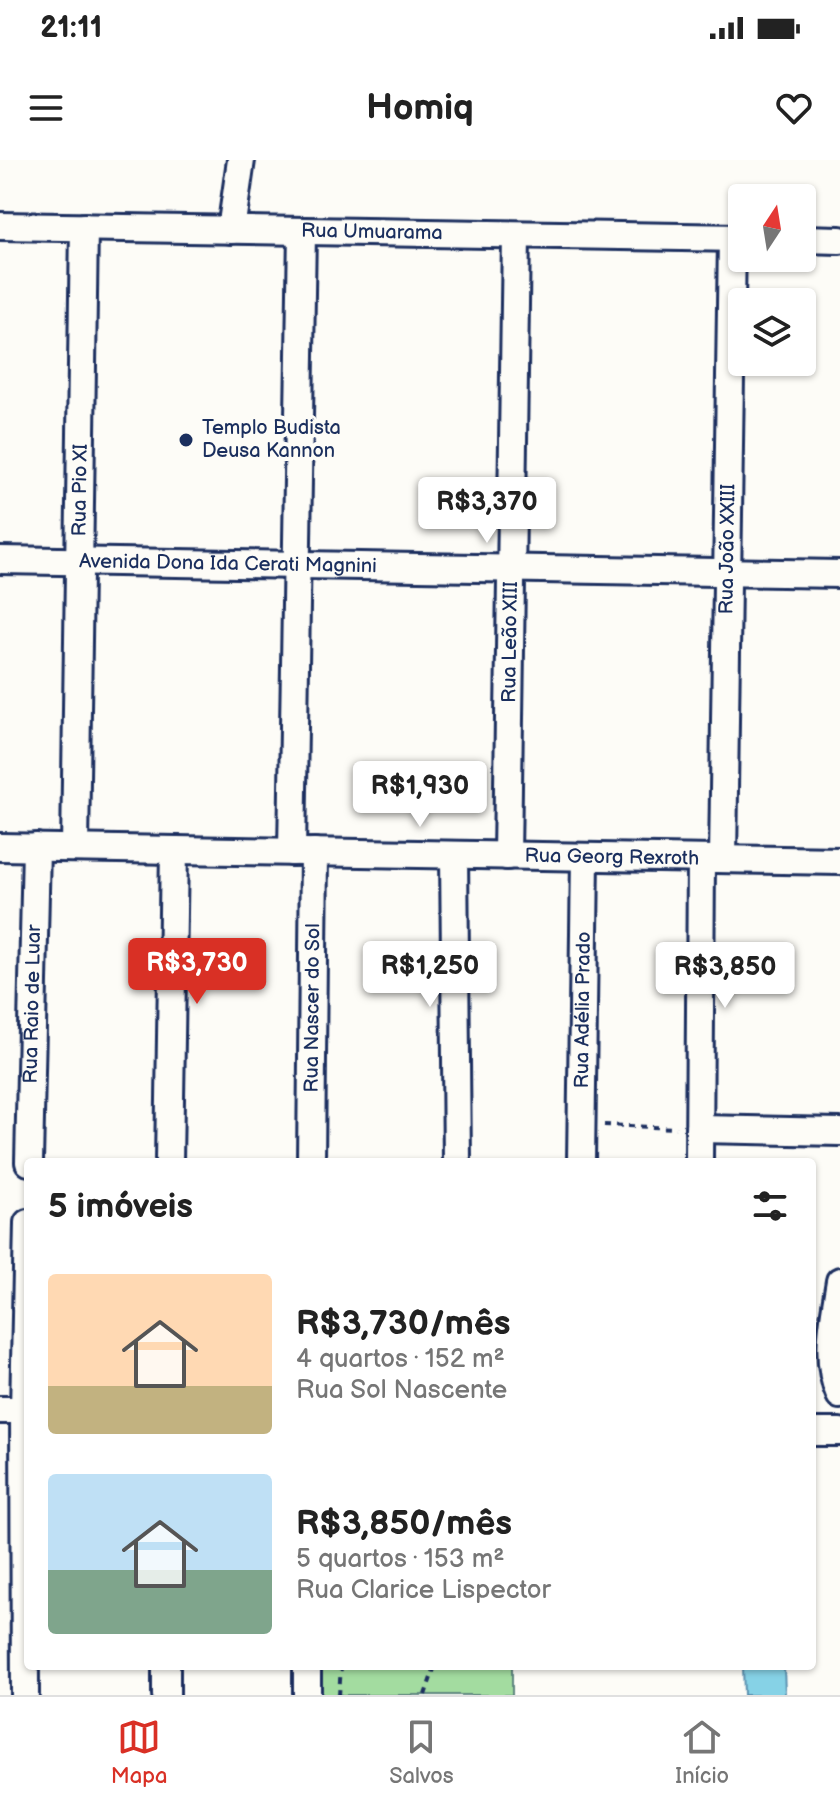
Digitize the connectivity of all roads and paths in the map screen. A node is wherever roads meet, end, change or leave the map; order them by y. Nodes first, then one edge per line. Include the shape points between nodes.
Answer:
1 (241, 160) edge
2 (0, 226) edge
3 (84, 227) junction
4 (231, 230) junction
5 (302, 231) junction
6 (516, 235) junction
7 (728, 238) edge
8 (816, 239) edge
9 (840, 240) edge
10 (736, 272) edge
11 (0, 560) edge
12 (79, 562) junction
13 (297, 565) junction
14 (511, 569) junction
15 (728, 572) junction
16 (840, 574) edge
17 (0, 847) edge
18 (36, 847) junction
19 (75, 848) junction
20 (174, 850) junction
21 (303, 852) junction
22 (454, 855) junction
23 (507, 856) junction
24 (585, 857) junction
25 (712, 859) junction
26 (840, 861) edge
27 (582, 1124) junction
28 (699, 1129) junction
29 (840, 1132) edge
30 (29, 1158) edge
31 (169, 1158) edge
32 (311, 1158) edge
33 (457, 1158) edge
34 (581, 1158) edge
35 (699, 1158) edge
36 (840, 1281) edge
37 (24, 1291) edge
38 (840, 1395) edge
39 (17, 1410) edge
40 (816, 1432) edge
41 (840, 1432) edge
42 (24, 1659) edge
43 (24, 1670) edge
44 (166, 1670) edge
45 (307, 1670) edge
46 (341, 1670) edge
47 (434, 1670) edge
48 (25, 1695) edge
49 (166, 1695) edge
50 (307, 1695) edge
51 (339, 1695) edge
52 (425, 1695) edge

1 - 4 street
2 - 3 street, Rua Umuarama
3 - 4 street, Rua Umuarama
3 - 12 street, Rua Pio XI
4 - 5 street, Rua Umuarama
5 - 6 street, Rua Umuarama
5 - 13 street, Rua Nascer do Sol
6 - 7 street, Rua Umuarama
6 - 14 street, Rua Leão XIII
8 - 9 street
10 - 15 street, Rua João XXIII
11 - 12 street, Avenida Dona Ida Cerati Magnini
12 - 13 street, Avenida Dona Ida Cerati Magnini
12 - 19 street, Rua Pio XI
13 - 14 street, Avenida Dona Ida Cerati Magnini
13 - 21 street, Rua Nascer do Sol
14 - 15 street, Avenida Dona Ida Cerati Magnini
14 - 23 street, Rua Leão XIII
15 - 16 street, Avenida Dona Ida Cerati Magnini
15 - 25 street, Rua João XXIII
17 - 18 street, Rua Georg Rexroth
18 - 19 street, Rua Georg Rexroth
18 - 30 street, Rua Raio de Luar
19 - 20 street, Rua Georg Rexroth
20 - 21 street, Rua Georg Rexroth
20 - 31 street
21 - 22 street, Rua Georg Rexroth
21 - 32 street, Rua Nascer do Sol
22 - 23 street, Rua Georg Rexroth
22 - 33 street
23 - 24 street, Rua Georg Rexroth
24 - 25 street, Rua Georg Rexroth
24 - 27 street, Rua Adélia Prado
25 - 26 street, Rua Georg Rexroth
25 - 28 street, Rua João XXIII
27 - 28 path
27 - 34 street, Rua Adélia Prado
28 - 29 street
28 - 35 street, Rua João XXIII
36 - 38 street via 831,1351
37 - 39 street
39 - 42 street
40 - 41 street
43 - 48 street
44 - 49 street
45 - 50 street
46 - 51 path
47 - 52 path

